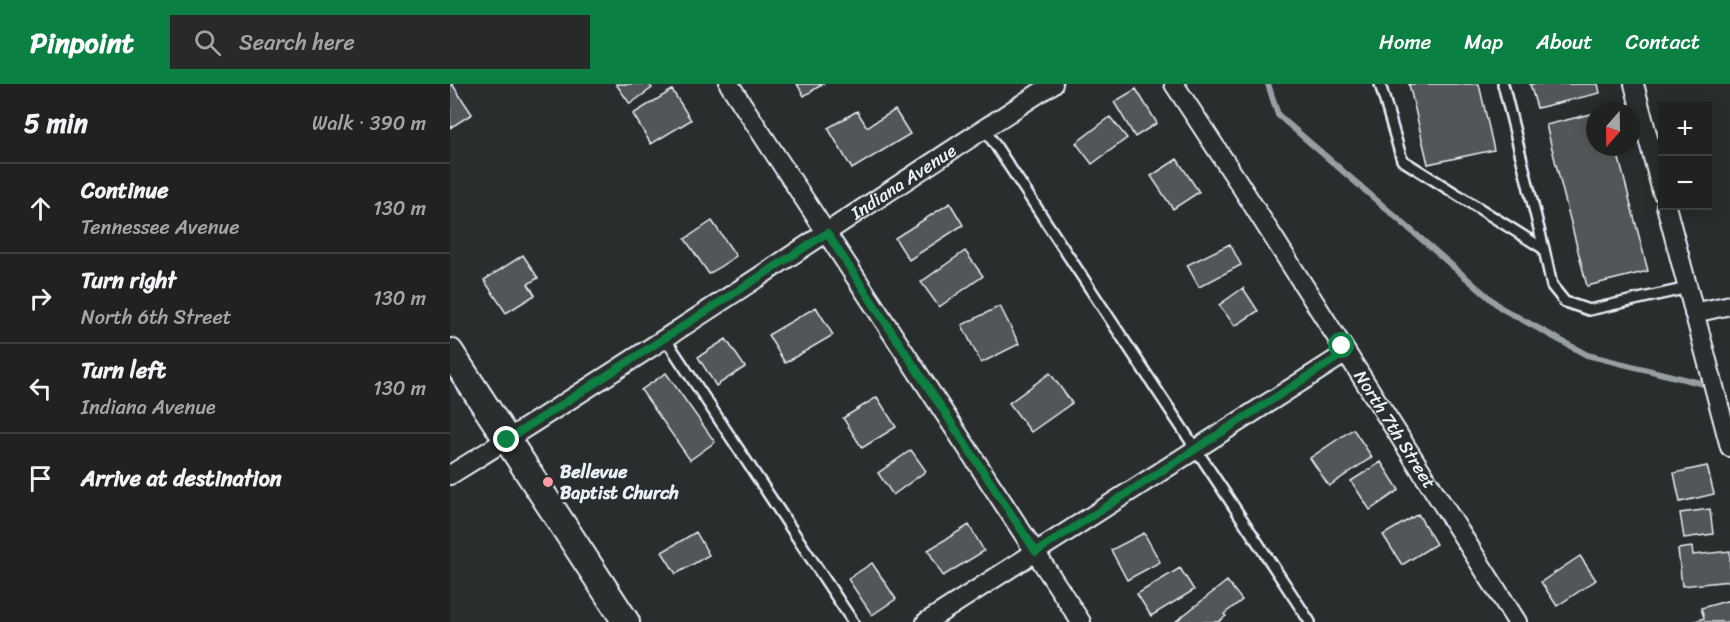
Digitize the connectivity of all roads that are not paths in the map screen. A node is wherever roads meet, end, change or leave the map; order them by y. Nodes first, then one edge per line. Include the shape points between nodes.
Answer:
1 (729, 84) edge
2 (1053, 84) edge
3 (1174, 84) edge
4 (1380, 84) edge
5 (1503, 84) edge
6 (1634, 84) edge
7 (984, 128) junction
8 (1658, 177) edge
9 (1667, 210) edge
10 (827, 233) junction
11 (1544, 249) junction
12 (1688, 288) junction
13 (1730, 305) edge
14 (1694, 313) junction
15 (665, 338) junction
16 (450, 352) edge
17 (1346, 352) junction
18 (507, 440) junction
19 (1730, 447) edge
20 (1196, 449) junction
21 (450, 475) edge
22 (1036, 552) junction
23 (626, 622) edge
24 (853, 622) edge
25 (926, 622) edge
26 (1081, 622) edge
27 (1310, 622) edge
28 (1517, 622) edge

1 - 10 street
2 - 7 street, Indiana Avenue
3 - 17 street, North 7th Street
4 - 11 lane via 1402,160
5 - 11 lane
6 - 8 street
7 - 10 street, Indiana Avenue
7 - 20 lane
9 - 12 street
10 - 15 street, Indiana Avenue
10 - 22 street
11 - 12 lane via 1552,286 1565,302 1589,310
12 - 14 street
13 - 14 street
14 - 19 street
15 - 18 street, Indiana Avenue
15 - 24 lane
16 - 18 main road
17 - 20 street
17 - 28 street, North 7th Street
18 - 21 street, Indiana Avenue
18 - 23 main road
20 - 22 street
20 - 27 lane
22 - 25 street
22 - 26 street

